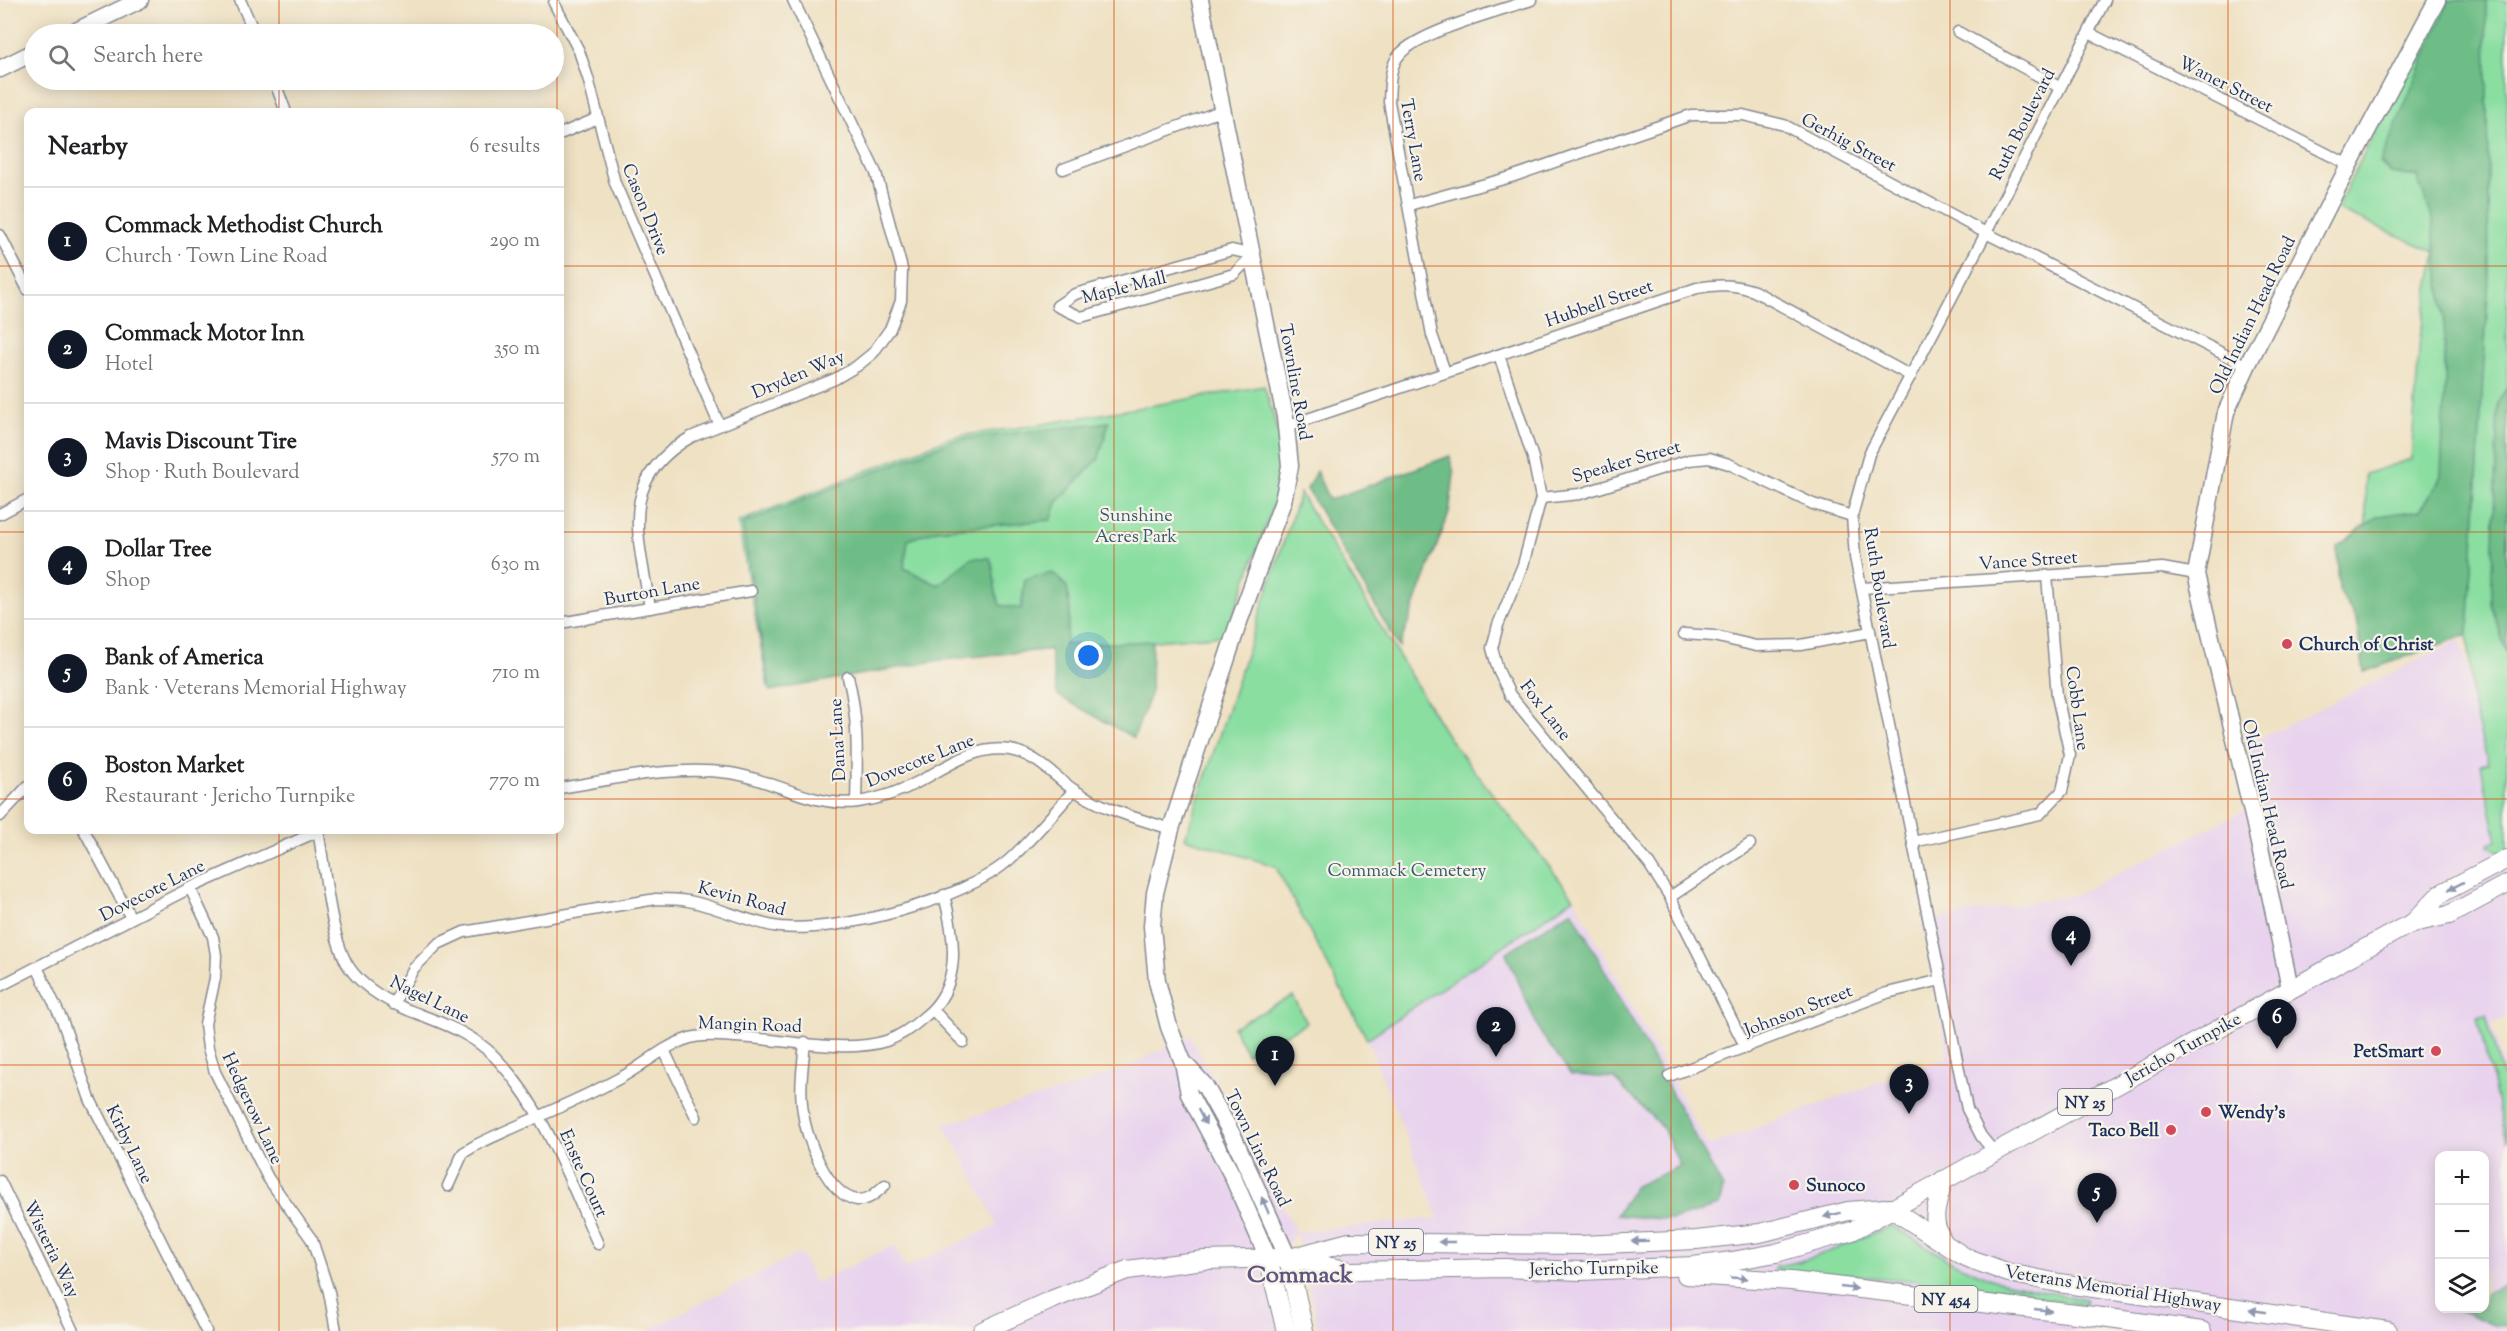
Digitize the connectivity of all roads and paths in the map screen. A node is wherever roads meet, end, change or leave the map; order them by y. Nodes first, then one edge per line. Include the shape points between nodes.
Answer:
1 (140, 0) edge
2 (240, 0) edge
3 (792, 0) edge
4 (1200, 0) edge
5 (1532, 0) edge
6 (2105, 0) edge
7 (2437, 0) edge
8 (554, 3) dead end
9 (91, 24) edge
10 (251, 24) edge
11 (1958, 32) dead end
12 (2089, 33) junction
13 (24, 57) edge
14 (0, 69) edge
15 (2059, 87) junction
16 (277, 90) edge
17 (284, 108) edge
18 (1223, 111) junction
19 (598, 118) junction
20 (564, 132) edge
21 (2349, 165) junction
22 (1063, 169) dead end
23 (1409, 206) junction
24 (1986, 233) junction
25 (0, 235) edge
26 (1252, 255) junction
27 (24, 282) edge
28 (1499, 355) junction
29 (2247, 366) junction
30 (1445, 372) junction
31 (1911, 376) junction
32 (719, 424) junction
33 (1287, 426) junction
34 (1541, 498) junction
35 (24, 501) edge
36 (0, 514) edge
37 (1852, 516) junction
38 (2196, 574) junction
39 (2047, 576) junction
40 (1862, 588) junction
41 (750, 591) dead end
42 (650, 608) junction
43 (564, 622) edge
44 (1870, 632) junction
45 (1684, 634) dead end
46 (848, 677) dead end
47 (564, 787) edge
48 (24, 790) edge
49 (1074, 790) junction
50 (856, 802) junction
51 (0, 816) edge
52 (1171, 829) junction
53 (86, 834) edge
54 (311, 834) edge
55 (321, 834) edge
56 (1913, 842) junction
57 (1750, 844) dead end
58 (2507, 859) edge
59 (2507, 884) edge
60 (190, 888) junction
61 (944, 896) junction
62 (1670, 897) junction
63 (131, 918) junction
64 (2412, 923) junction
65 (37, 967) junction
66 (1941, 980) junction
67 (0, 986) edge
68 (2290, 988) junction
69 (393, 1004) junction
70 (933, 1010) junction
71 (806, 1042) junction
72 (963, 1042) dead end
73 (1746, 1048) junction
74 (664, 1050) junction
75 (1183, 1062) junction
76 (1669, 1076) dead end
77 (538, 1116) junction
78 (696, 1117) dead end
79 (1994, 1152) junction
80 (1943, 1180) junction
81 (0, 1181) edge
82 (885, 1185) dead end
83 (448, 1186) dead end
84 (1890, 1208) junction
85 (1760, 1233) junction
86 (1505, 1243) junction
87 (598, 1244) dead end
88 (1554, 1244) junction
89 (1592, 1244) junction
90 (1947, 1247) junction
91 (1268, 1258) junction
92 (1288, 1258) junction
93 (1504, 1268) junction
94 (1640, 1268) junction
95 (1528, 1269) junction
96 (1594, 1270) junction
97 (73, 1331) edge
98 (206, 1331) edge
99 (336, 1331) edge
100 (982, 1331) edge
101 (1286, 1331) edge
102 (1304, 1331) edge
103 (2202, 1331) edge
104 (2388, 1331) edge

1 - 9 main road
2 - 10 street
3 - 32 street, Dryden Way via 876,173 903,269 901,302 890,329 873,353 857,366 835,379
4 - 18 main road, Townline Road
5 - 23 street, Terry Lane via 1419,39 1399,55 1391,73 1389,102
6 - 12 street, Ruth Boulevard
7 - 21 main road, Old Indian Head Road
8 - 19 street, Cason Drive via 579,51
11 - 15 street
12 - 15 street, Ruth Boulevard
12 - 21 street, Waner Street
13 - 14 main road
15 - 24 street, Ruth Boulevard
16 - 17 street
18 - 22 street
18 - 26 main road, Townline Road
19 - 20 street
19 - 32 street, Cason Drive via 615,183
21 - 29 main road, Old Indian Head Road
23 - 24 street, Gerhig Street via 1511,177 1690,115 1743,115 1784,125
23 - 30 street, Terry Lane via 1432,335
24 - 29 street, Gerhig Street
24 - 31 street, Ruth Boulevard
25 - 27 street
26 - 26 street, Maple Mall via 1232,250 1075,294 1057,306 1081,317 1234,274
26 - 33 main road, Townline Road
28 - 30 street, Hubbell Street
28 - 31 street, Hubbell Street via 1718,284 1754,291
28 - 34 street, Fox Lane via 1533,458
29 - 38 main road, Old Indian Head Road via 2226,412
30 - 33 street, Hubbell Street
31 - 37 street, Ruth Boulevard via 1869,453
32 - 42 street, Dryden Way via 670,449 645,478 638,505 639,535
33 - 52 main road, Townline Road via 1290,466 1283,501
34 - 37 street, Speaker Street via 1580,494 1689,460 1709,458 1813,504
34 - 62 street, Fox Lane via 1523,566 1492,648 1498,670 1510,694 1614,819
35 - 36 street
37 - 40 street, Ruth Boulevard
38 - 39 street, Vance Street via 2163,568
38 - 68 main road, Old Indian Head Road
39 - 40 street, Vance Street
39 - 56 street, Cobb Lane via 2057,696 2070,755 2062,791 2040,814
40 - 44 street, Ruth Boulevard
41 - 42 street, Burton Lane
42 - 43 street, Burton Lane
44 - 45 street via 1801,645 1756,646
44 - 56 street, Ruth Boulevard
46 - 50 street, Dana Lane via 856,729
47 - 50 street, Dovecote Lane via 643,774 706,771 732,773 811,798
48 - 51 street
49 - 50 street, Dovecote Lane via 1026,755 988,750 963,757 905,788
49 - 52 street, Dovecote Lane via 1099,804
49 - 61 street, Kevin Road via 1008,861
52 - 75 main road, Town Line Road via 1155,893 1153,948 1156,981 1168,1028
53 - 63 street
54 - 60 street, Dovecote Lane
55 - 69 street, Nagel Lane via 338,943 350,968
56 - 66 street, Ruth Boulevard
57 - 62 street
58 -> 64 main road, Jericho Turnpike / NY 25 via 2440,894
59 - 64 main road, Jericho Turnpike / NY 25 via 2449,915
60 - 63 street, Dovecote Lane
60 - 99 street, Hedgerow Lane via 213,937 216,955 205,1024 215,1072 268,1178 312,1240 329,1292
61 - 69 street, Kevin Road via 863,919 812,928 755,922 688,900 656,899 464,932 438,944 414,968
61 - 70 street, Mangin Road via 955,942 953,966 946,989
62 - 73 street, Fox Lane
63 - 65 street, Dovecote Lane
64 - 68 main road, Jericho Turnpike / NY 25
65 - 67 street, Dovecote Lane
65 - 98 street, Kirby Lane via 62,1020 90,1099
66 - 73 street, Johnson Street via 1887,993
66 - 79 street, Ruth Boulevard via 1967,1109 1981,1137
68 - 79 main road, Jericho Turnpike / NY 25
69 - 77 street, Nagel Lane via 460,1031 479,1043 510,1076
70 - 71 street, Mangin Road via 908,1031 887,1041 841,1046
70 - 72 street
71 - 74 street, Mangin Road via 718,1036 688,1039
71 - 82 street via 802,1110 815,1154 844,1194 858,1200 873,1197
73 - 76 street, Johnson Street
74 - 77 street, Mangin Road via 620,1079
74 - 78 street
75 -> 91 main road, Town Line Road via 1190,1094 1232,1175
92 -> 75 main road, Town Line Road via 1234,1138 1205,1086
77 - 83 street, Mangin Road via 463,1153
77 - 87 street, Enste Court
79 - 80 main road, Jericho Turnpike / NY 25
80 - 84 main road, Jericho Turnpike / NY 25
80 - 90 main road via 1934,1220
81 - 97 street, Wisteria Way
84 -> 85 main road, Jericho Turnpike / NY 25 via 1848,1211
84 - 90 main road, Veterans Memorial Highway / NY 454
84 - 94 main road, Jericho Turnpike / NY 25 via 1852,1231 1776,1253 1693,1266
85 -> 89 main road, Jericho Turnpike / NY 25
85 - 96 main road via 1723,1248 1694,1254 1613,1258
86 - 88 main road, Jericho Turnpike / NY 25
86 -> 92 main road, Jericho Turnpike / NY 25 via 1348,1242
86 - 93 main road
88 - 89 main road, Jericho Turnpike / NY 25
88 - 93 main road via 1534,1257
89 - 95 main road via 1585,1252
104 -> 90 main road, Veterans Memorial Highway / NY 454 via 2048,1281 1987,1267
91 - 92 main road, Jericho Turnpike / NY 25
91 - 100 main road, Jericho Turnpike / NY 25 via 1204,1260 1127,1270
91 - 101 main road
92 - 93 main road, Jericho Turnpike / NY 25 via 1351,1271
92 - 102 main road
93 - 95 main road, Jericho Turnpike / NY 25
94 - 96 main road, Jericho Turnpike / NY 25
94 -> 103 main road, Veterans Memorial Highway / NY 454 via 1791,1281
95 - 96 main road, Jericho Turnpike / NY 25

